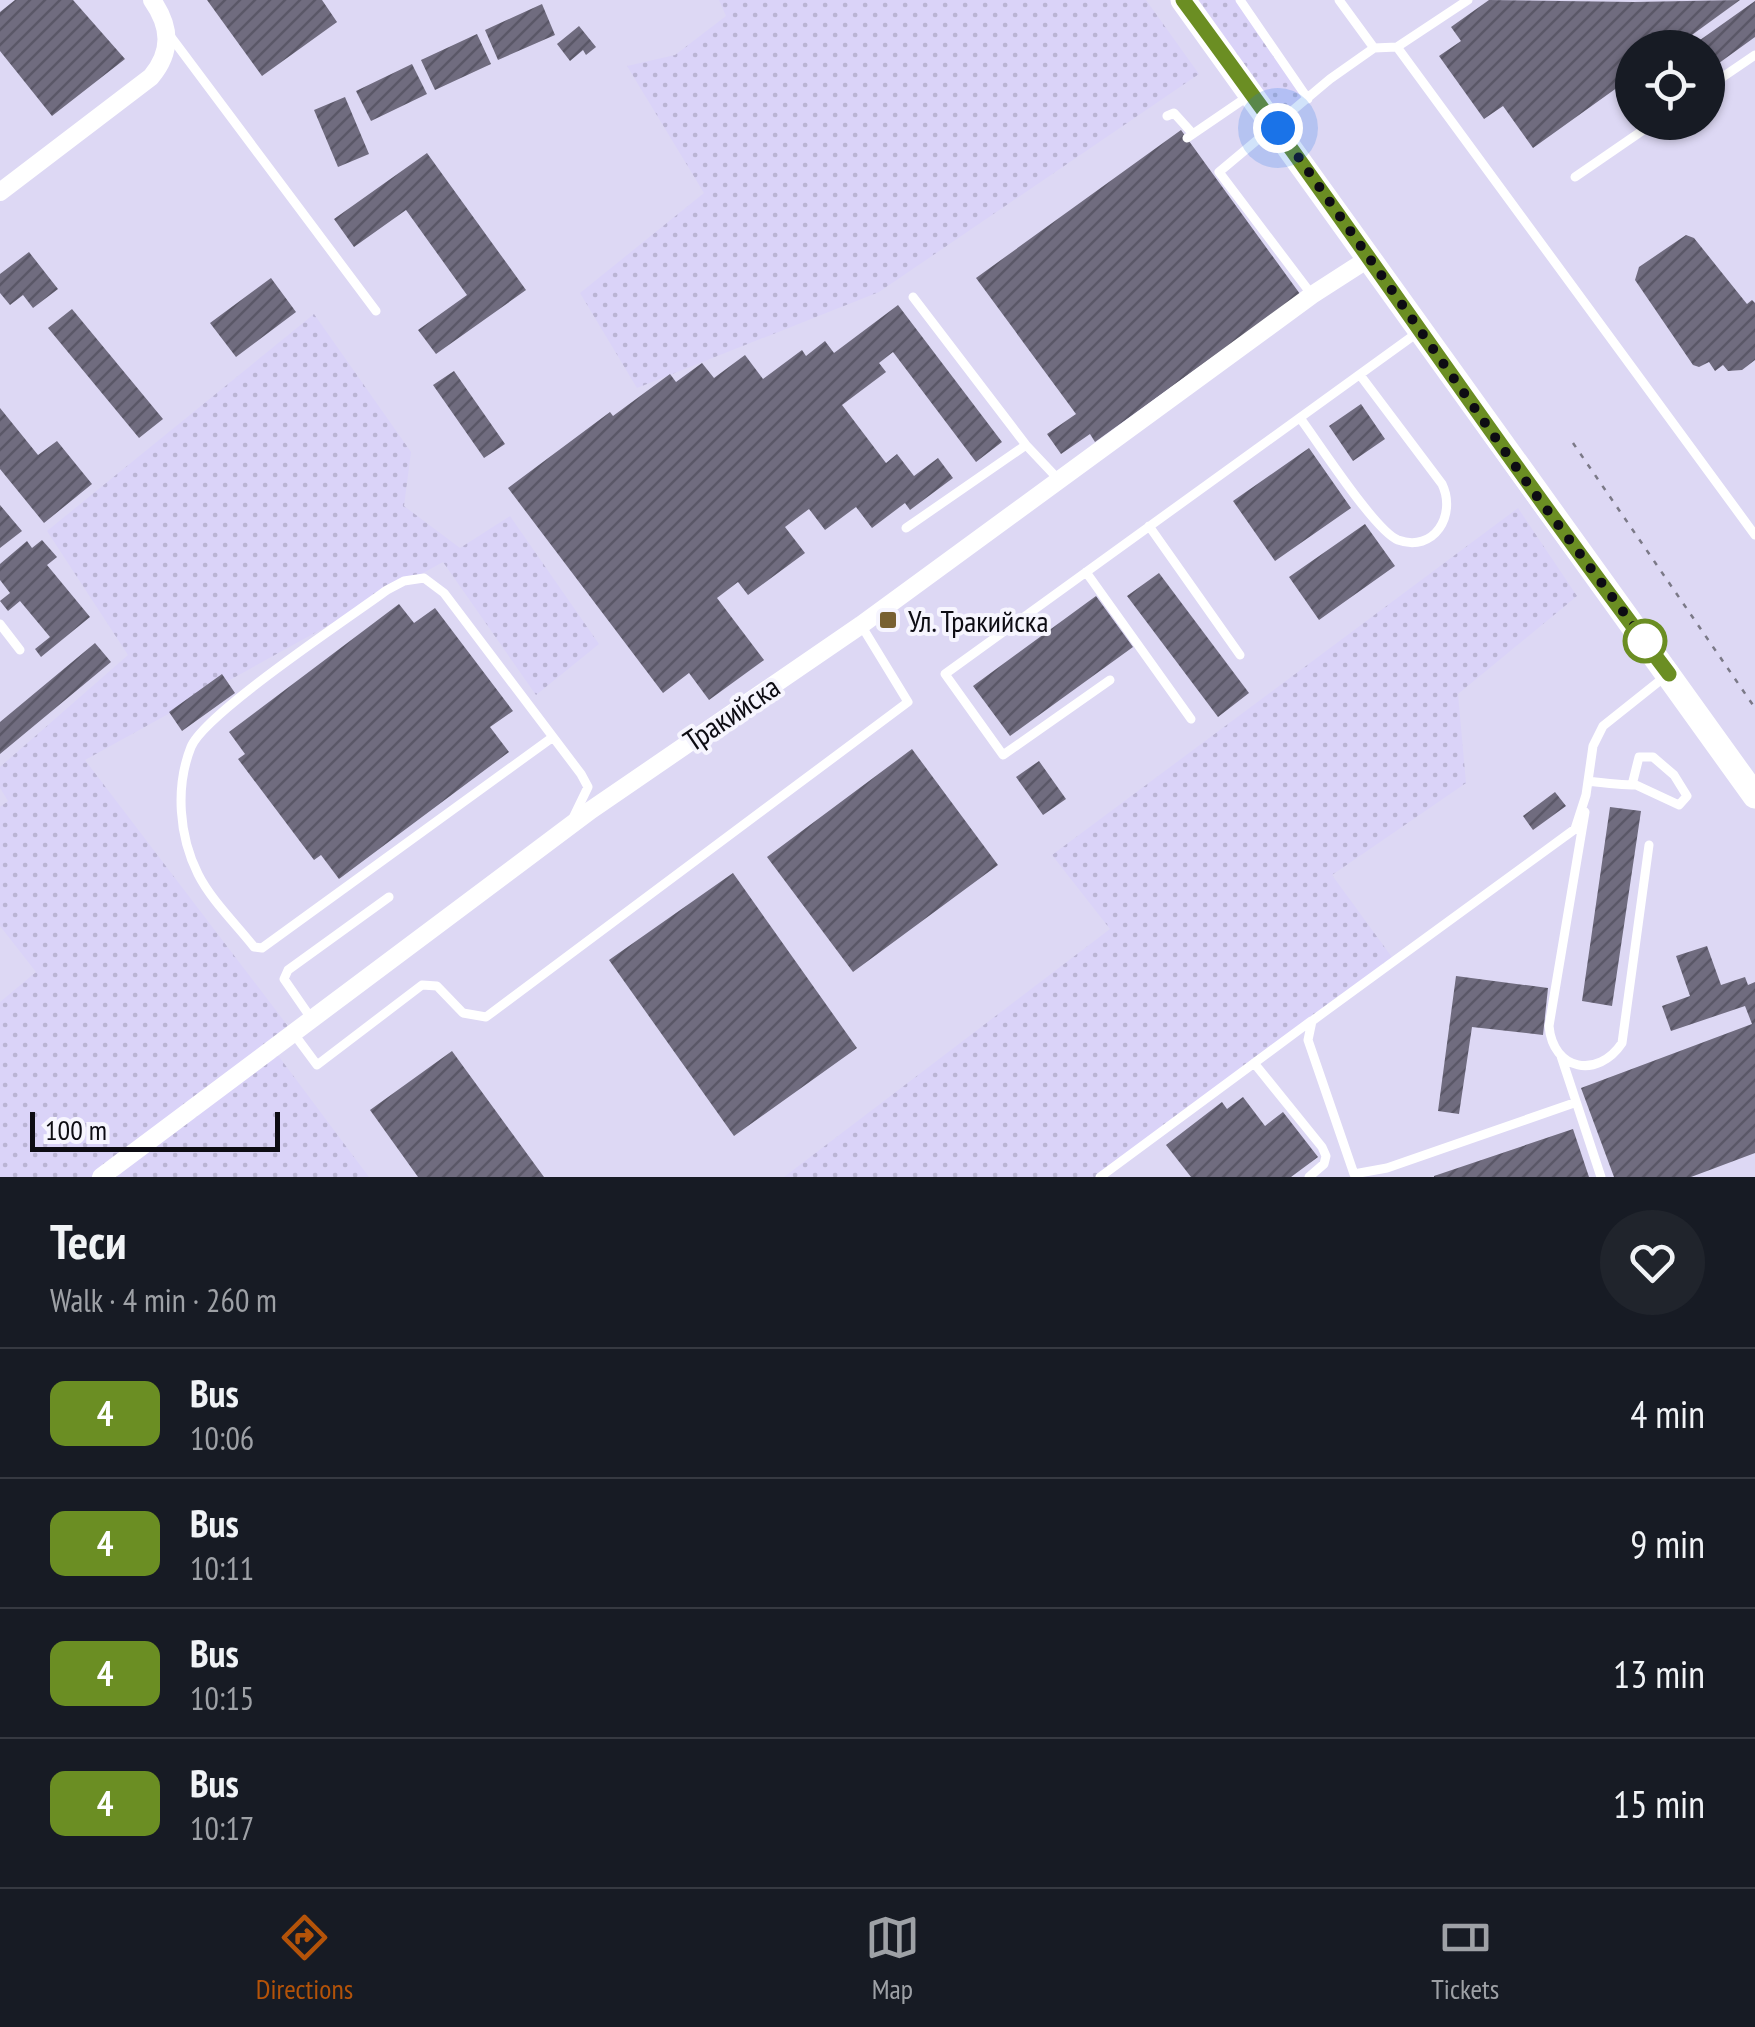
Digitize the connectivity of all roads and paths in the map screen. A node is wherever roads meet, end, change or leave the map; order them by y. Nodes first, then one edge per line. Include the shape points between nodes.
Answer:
1 (152, 0) edge
2 (1182, 0) edge
3 (1240, 0) edge
4 (1340, 0) edge
5 (1468, 0) edge
6 (166, 31) junction
7 (1397, 47) junction
8 (1374, 48) junction
9 (1755, 55) edge
10 (1725, 75) edge
11 (1252, 94) junction
12 (1308, 99) junction
13 (1167, 116) dead end
14 (1276, 125) junction
15 (1629, 140) edge
16 (1575, 177) dead end
17 (0, 192) edge
18 (1368, 259) junction
19 (1312, 296) junction
20 (913, 297) dead end
21 (376, 311) dead end
22 (1420, 332) junction
23 (1360, 375) junction
24 (1300, 418) junction
25 (1574, 443) dead end
26 (1026, 445) junction
27 (1058, 480) junction
28 (1149, 526) junction
29 (906, 528) dead end
30 (1755, 536) edge
31 (1086, 572) junction
32 (0, 624) edge
33 (861, 625) junction
34 (20, 650) dead end
35 (1240, 655) dead end
36 (1669, 674) junction
37 (1110, 680) dead end
38 (1755, 708) edge
39 (1191, 719) dead end
40 (553, 737) junction
41 (1588, 781) junction
42 (1632, 785) junction
43 (1586, 795) junction
44 (1755, 796) edge
45 (560, 834) junction
46 (1650, 845) dead end
47 (389, 897) dead end
48 (313, 1020) junction
49 (1312, 1021) junction
50 (294, 1034) junction
51 (1560, 1056) junction
52 (1254, 1063) junction
53 (1574, 1104) junction
54 (100, 1177) edge
55 (1100, 1177) edge
56 (1309, 1177) edge
57 (1601, 1177) edge

1 - 6 street
2 - 11 main road
3 - 12 lane
4 - 8 lane
5 - 7 lane
6 - 17 street via 168,47 150,77
6 - 21 lane
7 - 8 lane
7 - 30 lane
8 - 12 lane
9 - 10 lane
11 - 13 lane via 1190,136 1174,114
11 - 14 main road
12 - 14 lane
14 - 18 main road
14 - 19 lane via 1219,172
15 - 16 lane
18 - 19 street, Тракийска
18 - 22 main road
19 - 27 street, Тракийска
20 - 26 lane
22 - 23 lane
22 - 36 main road
23 - 24 lane
23 - 24 lane via 1442,484 1448,515 1436,533 1413,542 1389,535
24 - 28 lane
25 - 38 path
26 - 27 lane
26 - 29 lane
27 - 33 street, Тракийска
28 - 31 lane
28 - 35 lane
31 - 37 lane via 945,674 1003,755
31 - 39 lane
32 - 34 lane
33 - 45 street, Тракийска
33 - 50 lane via 908,702 486,1017 463,1014 437,986 422,984 317,1065
36 - 41 lane via 1603,726 1592,746
36 - 44 main road
40 - 40 lane via 444,592 424,578 404,581 200,732 183,782 182,831 199,876 254,947 262,948
40 - 45 lane via 588,787
41 - 42 lane
41 - 43 lane
42 - 42 lane via 1672,804 1686,796 1653,757 1639,757
43 - 49 lane via 1575,829
43 - 51 lane via 1548,1026
45 - 48 street, Тракийска
46 - 51 lane via 1622,1043 1594,1066
47 - 48 lane via 288,970 284,979
48 - 50 street, Тракийска
49 - 52 lane
49 - 53 lane via 1308,1040 1354,1174
50 - 54 street, Тракийска
51 - 53 lane
52 - 55 lane
52 - 56 lane via 1322,1147 1324,1164
53 - 57 lane

